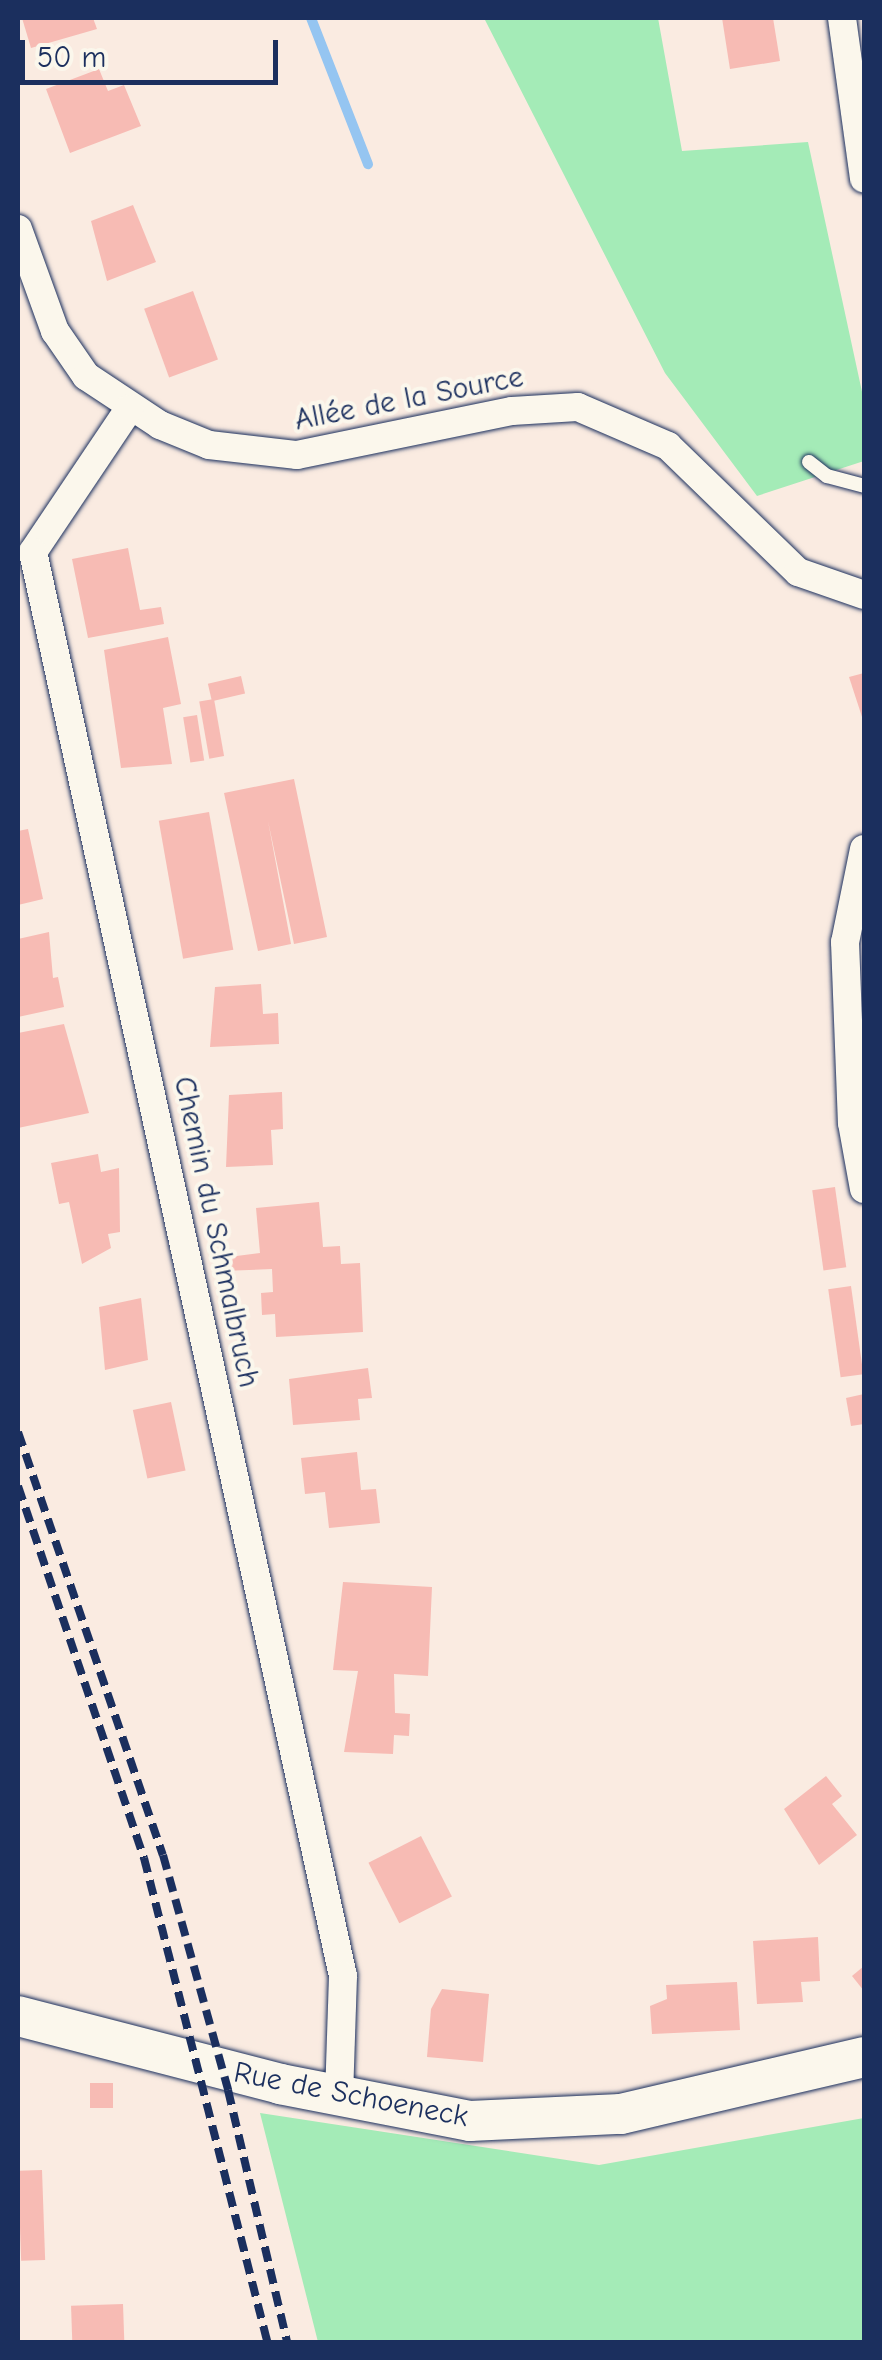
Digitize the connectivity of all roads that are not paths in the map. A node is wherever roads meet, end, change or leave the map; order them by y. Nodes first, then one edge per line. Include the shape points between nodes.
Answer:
1 (842, 18) edge
2 (864, 179) edge
3 (18, 228) edge
4 (129, 409) junction
5 (809, 462) dead end
6 (864, 486) edge
7 (25, 549) edge
8 (864, 595) edge
9 (864, 849) edge
10 (864, 1190) edge
11 (18, 2016) edge
12 (864, 2057) edge
13 (339, 2097) junction

1 - 2 street
3 - 4 street, Allée de la Source via 54,331 86,376
4 - 7 street, Chemin du Schmalbruch
4 - 8 street, Allée de la Source via 209,445 258,456 297,455 546,406 578,407 668,446 798,572
5 - 6 lane via 827,476
7 - 13 street, Chemin du Schmalbruch via 344,1976
9 - 10 street via 845,942 852,1123
11 - 13 main road, Rue de Schoeneck
12 - 13 main road, Rue de Schoeneck via 621,2114 540,2122 470,2122

